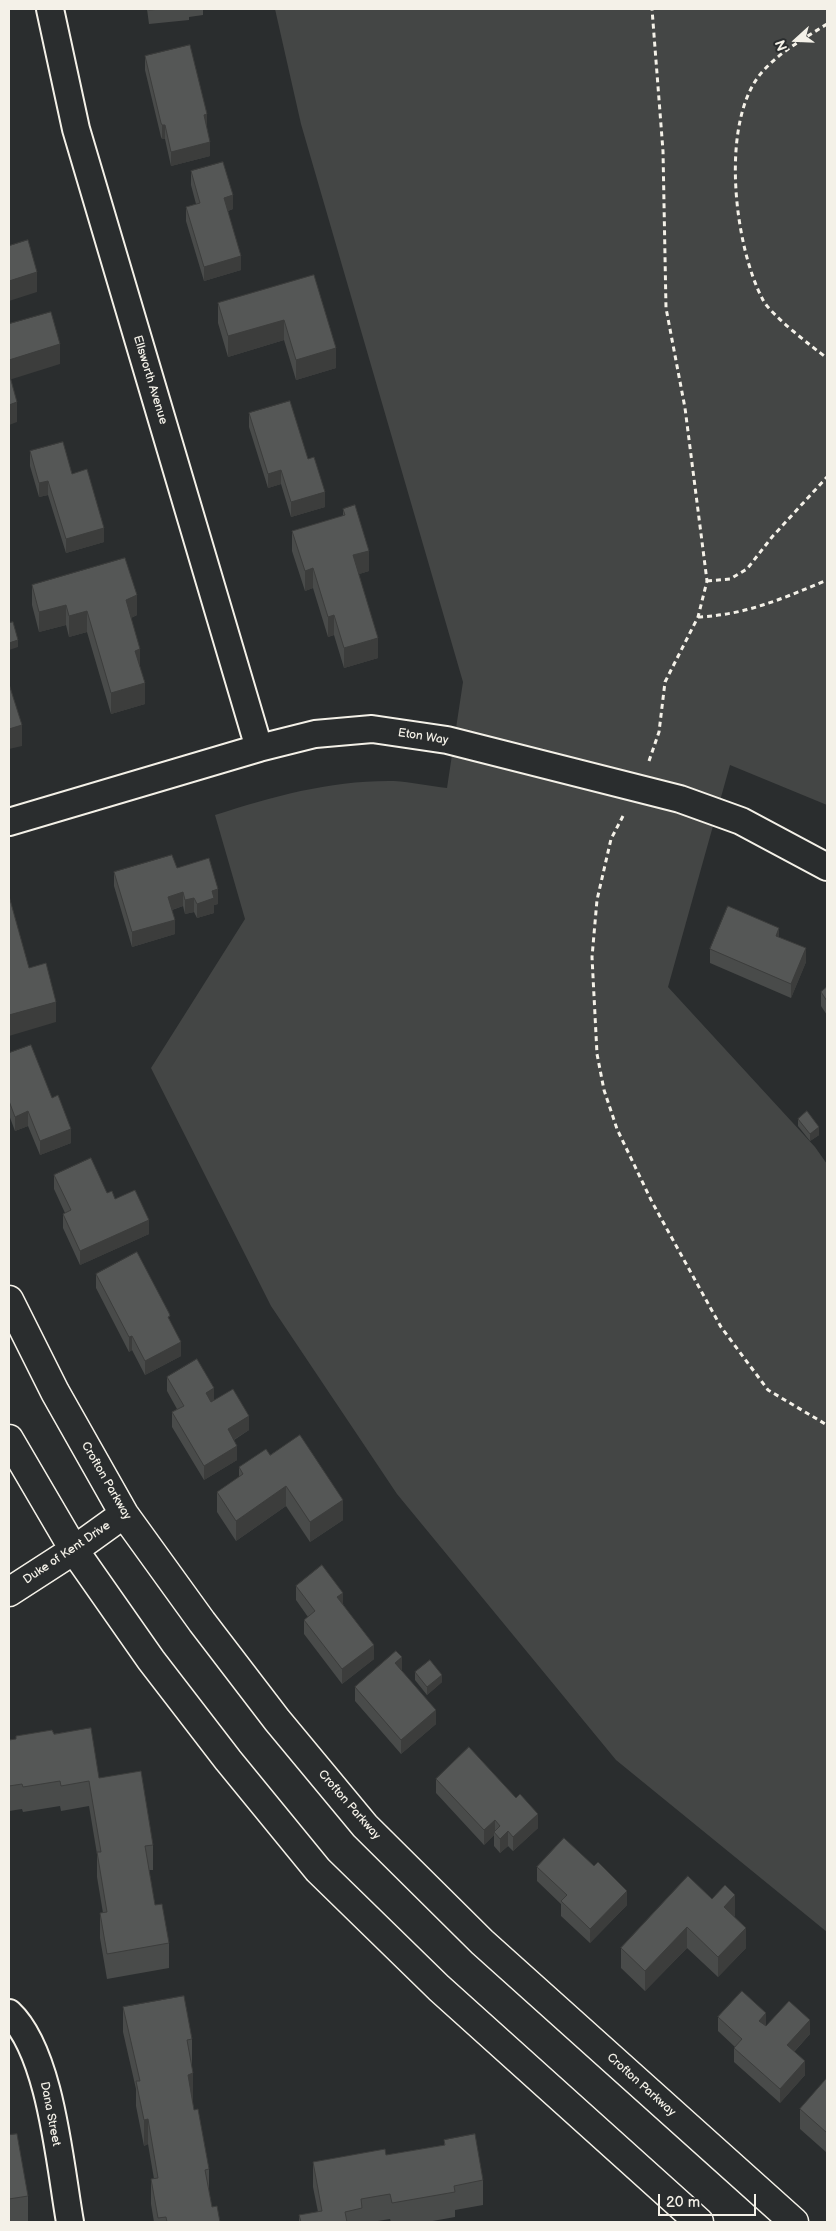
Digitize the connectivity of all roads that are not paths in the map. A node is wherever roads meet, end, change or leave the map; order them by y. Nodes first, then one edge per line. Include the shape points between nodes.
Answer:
1 (50, 9) edge
2 (259, 748) junction
3 (9, 822) edge
4 (827, 866) edge
5 (9, 1300) edge
6 (9, 1439) edge
7 (124, 1514) junction
8 (74, 1550) junction
9 (9, 1592) edge
10 (9, 2013) edge
11 (70, 2222) edge
12 (699, 2222) edge
13 (794, 2222) edge

1 - 2 street, Ellsworth Avenue via 76,129
2 - 3 street, Eton Way
2 - 4 street, Eton Way via 315,734 372,729 447,740 680,799 741,821
5 - 7 street, Crofton Parkway via 55,1392
6 - 8 street
7 - 8 street, Duke of Kent Drive
7 - 13 street, Crofton Parkway via 277,1720 365,1826 482,1942
8 - 9 street, Duke of Kent Drive
8 - 12 street via 150,1660 318,1870 439,1988
10 - 11 street, Dana Street via 34,2053 47,2088

